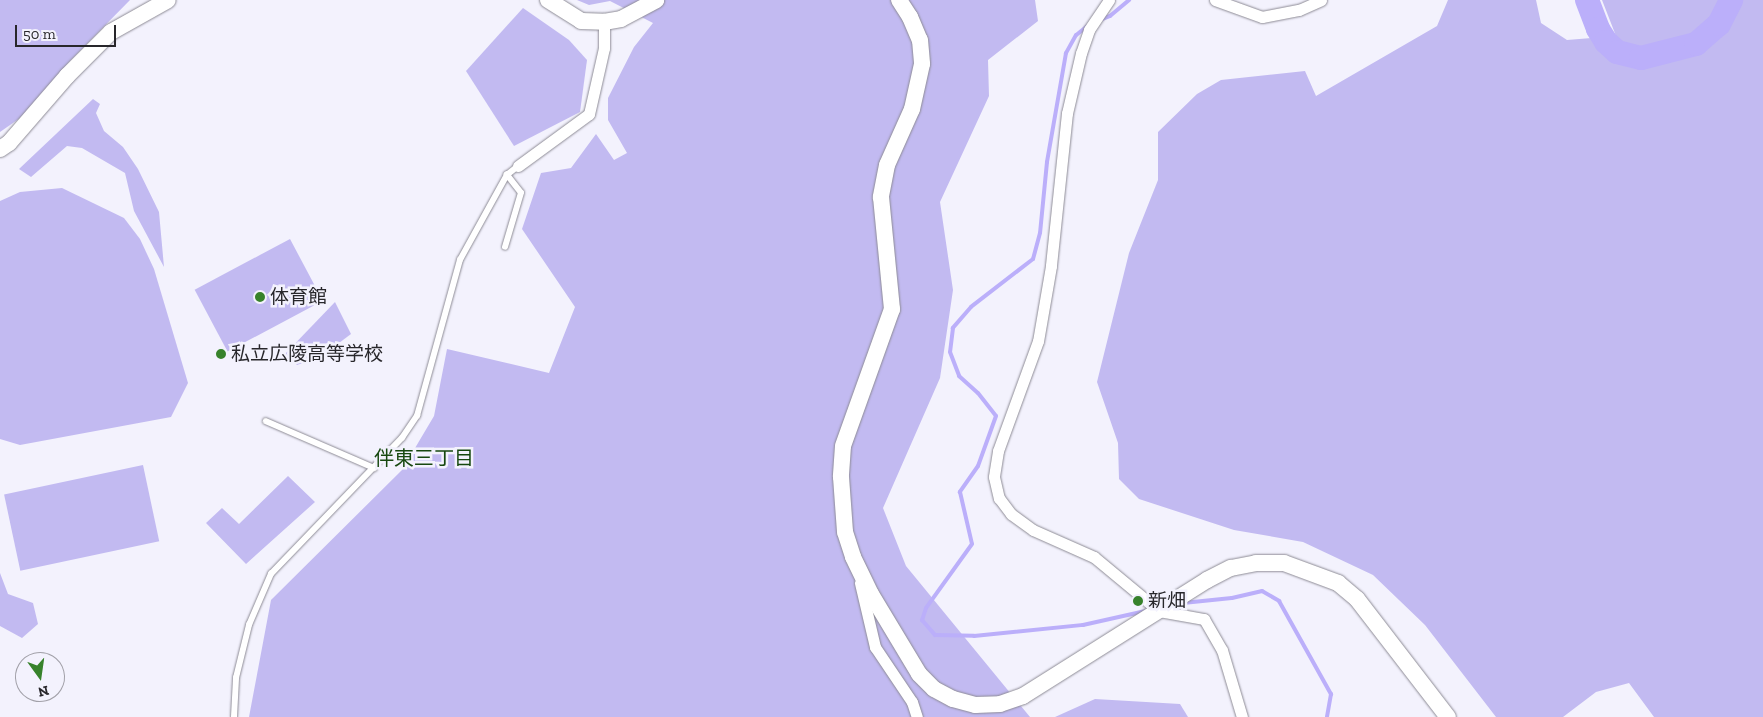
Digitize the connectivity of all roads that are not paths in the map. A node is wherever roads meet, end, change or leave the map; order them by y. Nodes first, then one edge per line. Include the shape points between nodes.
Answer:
1 (168, 0) edge
2 (548, 0) edge
3 (656, 0) edge
4 (899, 0) edge
5 (1109, 0) edge
6 (1215, 0) edge
7 (1321, 0) edge
8 (604, 22) junction
9 (0, 149) edge
10 (518, 166) joint
11 (506, 175) junction
12 (505, 247) dead end
13 (266, 421) dead end
14 (374, 468) junction
15 (853, 557) junction
16 (1159, 611) junction
17 (234, 717) edge
18 (917, 717) edge
19 (1242, 717) edge
20 (1448, 717) edge

1 - 9 street via 111,32
2 - 8 street via 581,21
3 - 8 street via 621,20
4 - 15 street via 920,40 922,64 919,86 887,165 881,197 892,309 843,446 841,503
5 - 16 street via 1089,30 1081,53 1067,113 1051,266 1038,341 1000,443 994,477 999,498 1011,514 1033,530 1094,557
6 - 7 street via 1262,17 1299,10
8 - 10 street via 604,48 589,114
10 - 11 lane
11 - 12 lane via 521,193
11 - 14 lane via 460,260 417,416
13 - 14 lane
14 - 17 lane via 271,574 249,625 236,678
15 - 16 street via 883,616 919,674 934,689 953,700 975,705 1000,704 1023,696
15 - 18 street via 876,647 912,702
16 - 19 street via 1204,619 1222,650
16 - 20 street via 1231,568 1256,563 1284,563 1313,571 1338,583 1357,599

